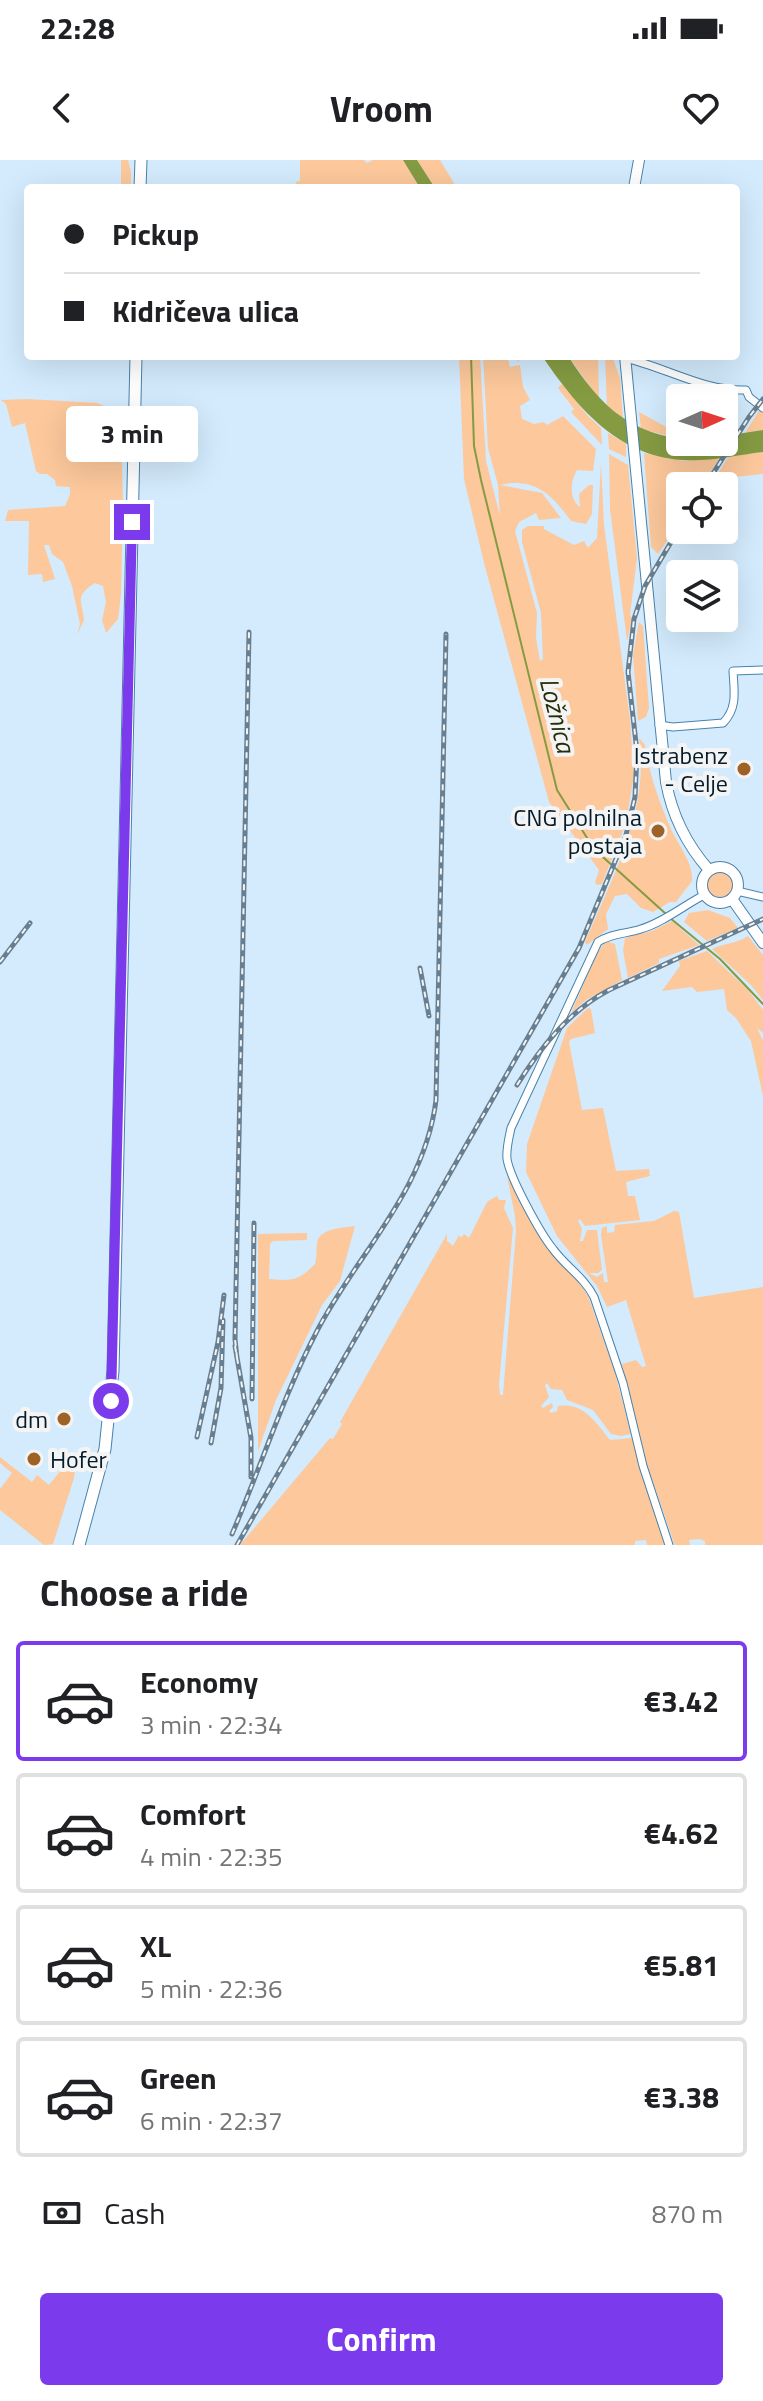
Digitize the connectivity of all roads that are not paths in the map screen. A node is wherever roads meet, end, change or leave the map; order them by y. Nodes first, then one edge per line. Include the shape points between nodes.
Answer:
1 (141, 160) edge
2 (639, 160) edge
3 (140, 184) edge
4 (635, 184) edge
5 (136, 360) edge
6 (625, 360) edge
7 (634, 360) edge
8 (763, 408) edge
9 (763, 670) edge
10 (659, 725) junction
11 (709, 870) junction
12 (704, 895) junction
13 (734, 895) junction
14 (763, 897) edge
15 (763, 943) edge
16 (79, 1545) edge
17 (669, 1545) edge

1 - 3 main road
2 - 4 street
5 - 16 main road via 112,1386 105,1449
6 - 10 street
7 - 8 street via 730,391 746,390
9 - 10 street via 733,671 735,701 723,723
10 - 11 street via 670,802
11 - 12 street via 702,881
11 - 13 street via 722,866 732,871 738,880
12 - 13 street via 714,902
12 - 17 street via 654,924 603,938 591,952 511,1128 507,1149 517,1186 553,1249 594,1297
13 - 14 street
13 - 15 street

